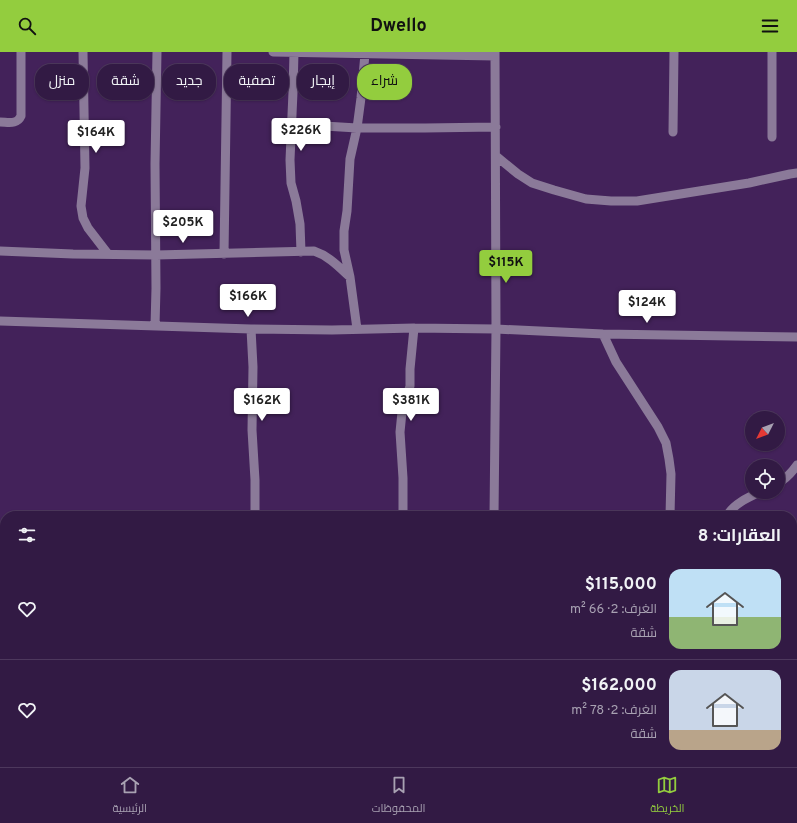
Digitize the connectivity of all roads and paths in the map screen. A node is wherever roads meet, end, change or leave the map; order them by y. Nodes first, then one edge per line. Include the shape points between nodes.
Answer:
1 (21, 52) edge
2 (83, 52) edge
3 (157, 52) edge
4 (227, 52) edge
5 (273, 52) edge
6 (294, 52) edge
7 (674, 52) edge
8 (772, 52) edge
9 (358, 53) edge
10 (423, 53) edge
11 (496, 54) edge
12 (0, 122) edge
13 (291, 124) junction
14 (496, 127) junction
15 (357, 128) junction
16 (672, 132) dead end
17 (772, 137) dead end
18 (496, 156) junction
19 (797, 173) edge
20 (0, 251) edge
21 (301, 252) junction
22 (108, 254) junction
23 (224, 254) junction
24 (156, 255) junction
25 (350, 277) junction
26 (0, 321) edge
27 (155, 326) junction
28 (414, 328) junction
29 (251, 329) junction
30 (357, 329) junction
31 (496, 329) junction
32 (603, 334) junction
33 (797, 336) edge
34 (797, 465) edge
35 (785, 479) edge
36 (746, 499) edge
37 (256, 511) edge
38 (402, 511) edge
39 (494, 511) edge
40 (670, 511) edge
41 (730, 511) edge

1 - 12 street via 20,120
2 - 22 street via 85,168 81,206 88,228
3 - 24 street
4 - 23 street
5 - 6 street
6 - 9 street
6 - 13 street
7 - 16 street
8 - 17 street
9 - 10 street
9 - 15 street via 361,98
10 - 11 street
11 - 14 street
13 - 15 street
13 - 21 street via 290,160 300,224
14 - 15 street
14 - 18 street
15 - 25 street via 350,159 344,231 344,250
18 - 19 street via 532,183 586,199 611,201 636,201
18 - 31 street
20 - 22 street
21 - 23 street
21 - 25 street via 322,254
22 - 24 street
23 - 24 street
24 - 27 street
25 - 30 street
26 - 27 street
27 - 29 street
28 - 30 street
28 - 31 street
28 - 38 street via 410,386 402,412 400,432
29 - 30 street
29 - 37 street
31 - 32 street
31 - 39 street
32 - 33 street
32 - 40 street via 616,362 666,443 671,474
34 - 35 street
36 - 41 street

